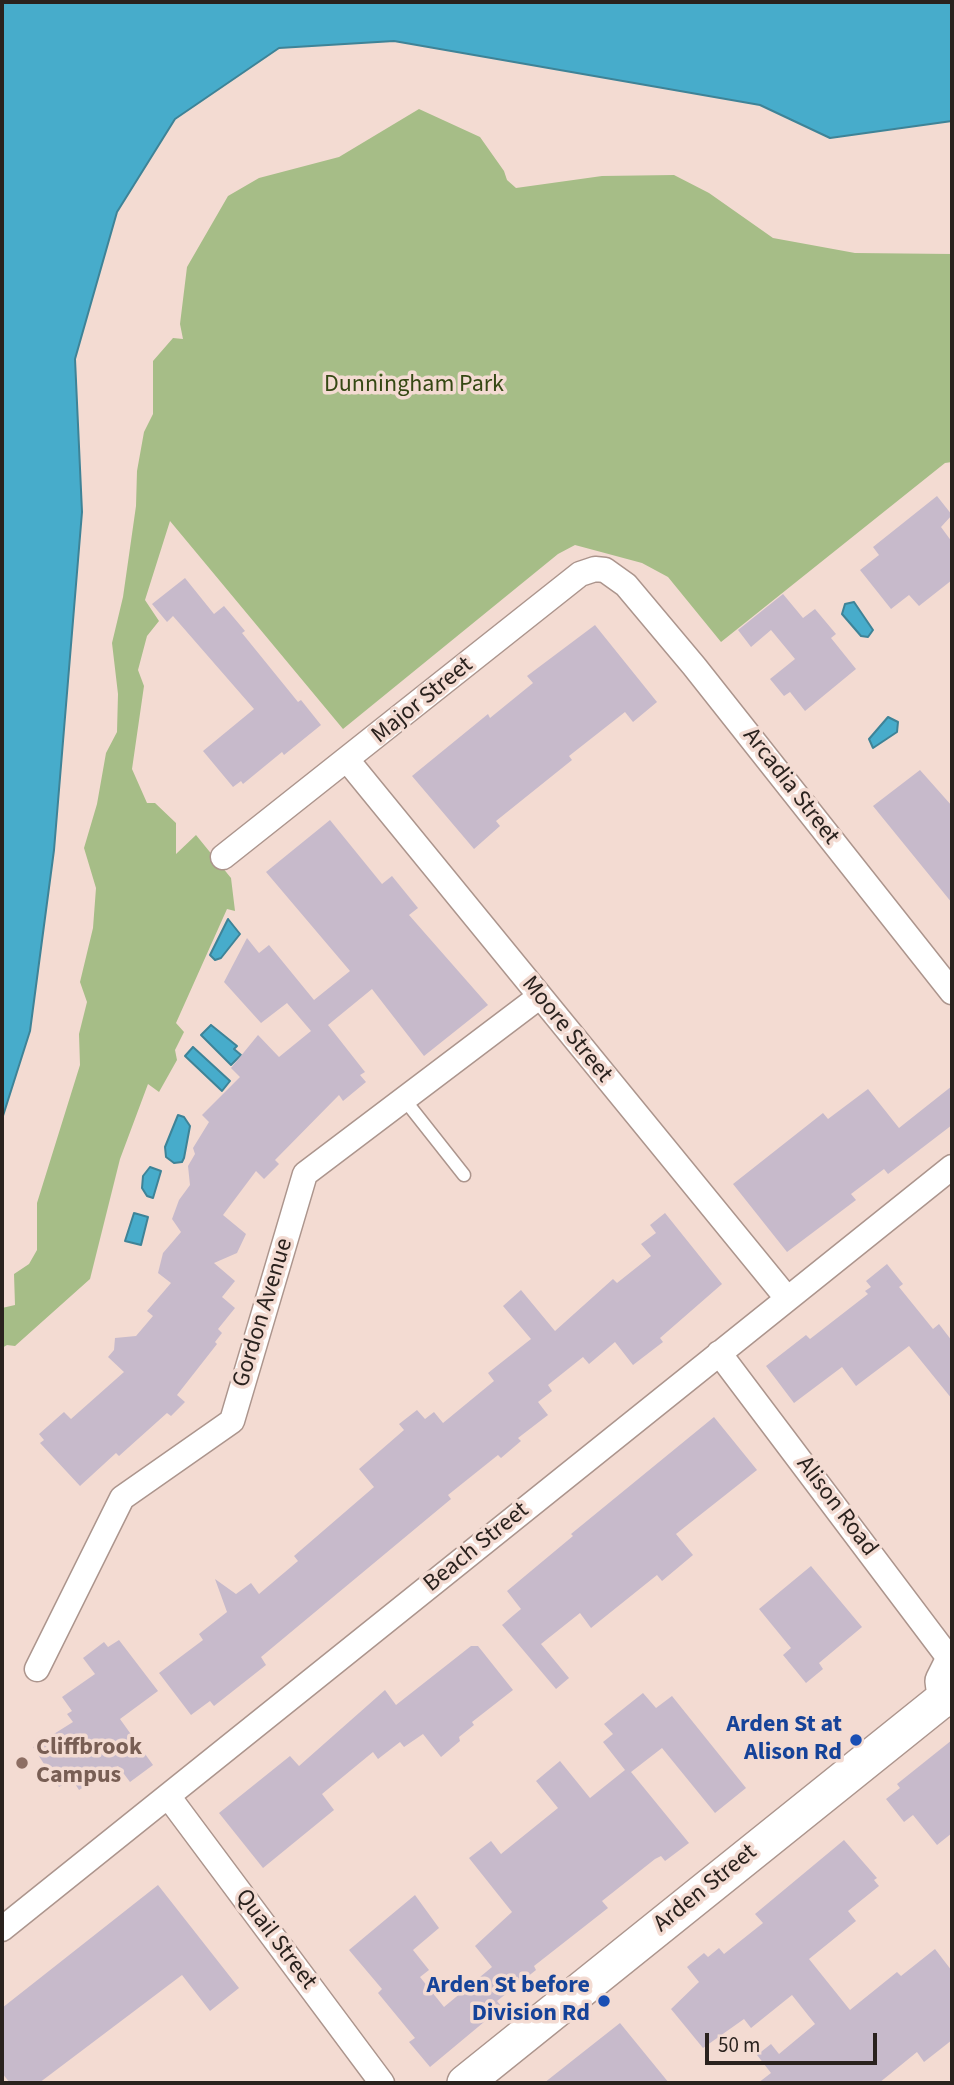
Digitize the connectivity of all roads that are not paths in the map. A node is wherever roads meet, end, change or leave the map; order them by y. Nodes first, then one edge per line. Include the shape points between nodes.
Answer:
1 (626, 585) joint
2 (348, 761) junction
3 (223, 857) dead end
4 (952, 992) edge
5 (539, 997) junction
6 (404, 1099) junction
7 (952, 1167) edge
8 (464, 1175) dead end
9 (786, 1297) junction
10 (719, 1353) junction
11 (37, 1669) dead end
12 (951, 1680) edge
13 (168, 1796) junction
14 (2, 1929) edge
15 (382, 2083) edge
16 (465, 2083) edge

1 - 2 street, Major Street via 605,570 580,574
1 - 4 street, Arcadia Street
2 - 3 street, Major Street
2 - 5 street, Moore Street
5 - 6 street, Gordon Avenue
5 - 9 street, Moore Street
6 - 8 lane
6 - 11 street, Gordon Avenue via 305,1174 232,1420 122,1498
7 - 9 street, Beach Street
9 - 10 street, Beach Street
10 - 12 street, Alison Road
10 - 13 street, Beach Street
12 - 16 main road, Arden Street
13 - 14 street, Beach Street
13 - 15 street, Quail Street

